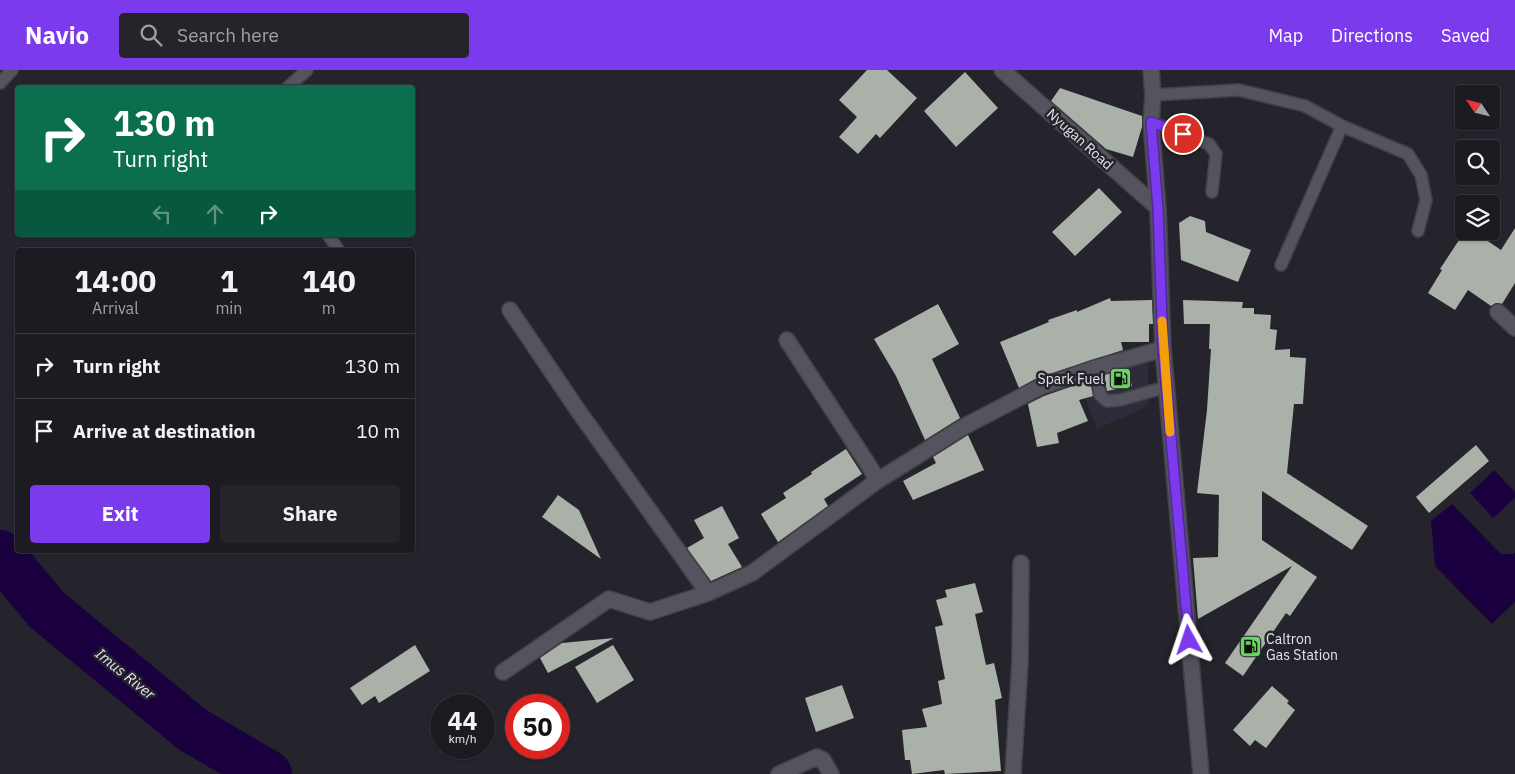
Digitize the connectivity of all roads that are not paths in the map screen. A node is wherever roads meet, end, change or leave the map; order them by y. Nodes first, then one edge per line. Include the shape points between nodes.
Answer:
1 (12, 70) edge
2 (307, 70) edge
3 (1002, 70) edge
4 (1151, 70) edge
5 (0, 83) edge
6 (290, 85) edge
7 (1153, 94) junction
8 (1151, 122) junction
9 (1342, 126) junction
10 (1212, 192) dead end
11 (1158, 208) junction
12 (1418, 231) dead end
13 (329, 237) edge
14 (337, 248) edge
15 (1281, 265) dead end
16 (510, 310) dead end
17 (1498, 312) dead end
18 (1515, 328) edge
19 (788, 340) dead end
20 (1163, 349) junction
21 (1095, 368) junction
22 (1166, 387) junction
23 (877, 481) junction
24 (1021, 564) dead end
25 (708, 593) junction
26 (503, 672) dead end
27 (779, 774) edge
28 (831, 774) edge
29 (1013, 774) edge
30 (1201, 774) edge

1 - 5 lane
2 - 6 lane
3 - 11 street, Nyugan Road
4 - 7 street
7 - 8 street
7 - 9 lane via 1239,90 1305,106
8 - 10 lane via 1210,144 1216,154
8 - 11 street
9 - 12 lane via 1408,154 1421,175 1426,200
9 - 15 lane
11 - 20 street
13 - 14 lane
16 - 25 street
17 - 18 street
19 - 23 street
20 - 21 street
20 - 22 street
21 - 22 lane via 1100,395 1107,401
21 - 23 street via 1040,386 965,426
22 - 30 street
23 - 25 street via 752,573
24 - 29 street via 1020,662
25 - 26 street via 650,612 609,598
27 - 28 street via 817,757 823,760

